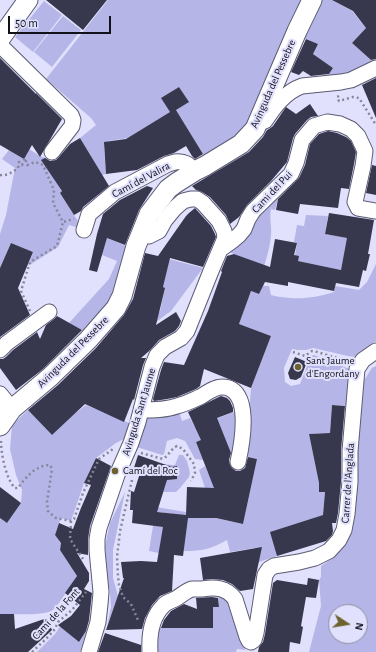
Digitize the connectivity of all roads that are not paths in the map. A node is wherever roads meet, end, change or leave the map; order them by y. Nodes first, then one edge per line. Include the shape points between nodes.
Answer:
1 (28, 0) edge
2 (312, 0) edge
3 (2, 37) edge
4 (376, 68) edge
5 (255, 129) junction
6 (52, 152) dead end
7 (195, 171) junction
8 (376, 211) edge
9 (84, 230) dead end
10 (141, 234) junction
11 (222, 249) junction
12 (49, 312) dead end
13 (0, 350) edge
14 (376, 352) edge
15 (0, 394) edge
16 (141, 410) junction
17 (6, 412) edge
18 (1, 432) edge
19 (238, 462) dead end
20 (149, 646) edge
21 (251, 647) edge
22 (89, 652) edge

1 - 3 main road
2 - 5 main road, Avinguda del Pessebre
3 - 6 street via 74,120
4 - 5 street via 351,80 296,88 278,102 264,122
5 - 7 main road, Avinguda del Pessebre via 241,144
7 - 9 street, Camí del Valira via 182,161 175,162 115,192 89,214
7 - 10 main road, Avinguda del Pessebre via 168,190 149,214
8 - 11 street, Cami del Pui via 358,208 355,202 365,151 358,136 340,124 327,122 314,126 302,140 291,174 254,211 244,229
10 - 11 street, Avinguda Sant Jaume via 149,236 159,231 165,220 183,201 197,199 219,221 224,231
10 - 17 main road, Avinguda del Pessebre via 116,308 50,377
11 - 16 street, Avinguda Sant Jaume via 187,331 157,355
12 - 13 street
14 - 21 street, Carrer de l'Anglada via 363,360 357,369 350,482 344,530 329,551 315,558 269,569 265,575 256,633
15 - 17 street
16 - 19 street via 177,406 217,388 224,387 236,392 240,398 243,433
16 - 22 street, Avinguda Sant Jaume via 134,447 117,475 99,528 96,550 101,592 98,622
17 - 18 main road, Avinguda del Pessebre
20 - 21 street, Carrer de l'Anglada via 152,625 162,606 192,590 219,588 226,590 235,599

